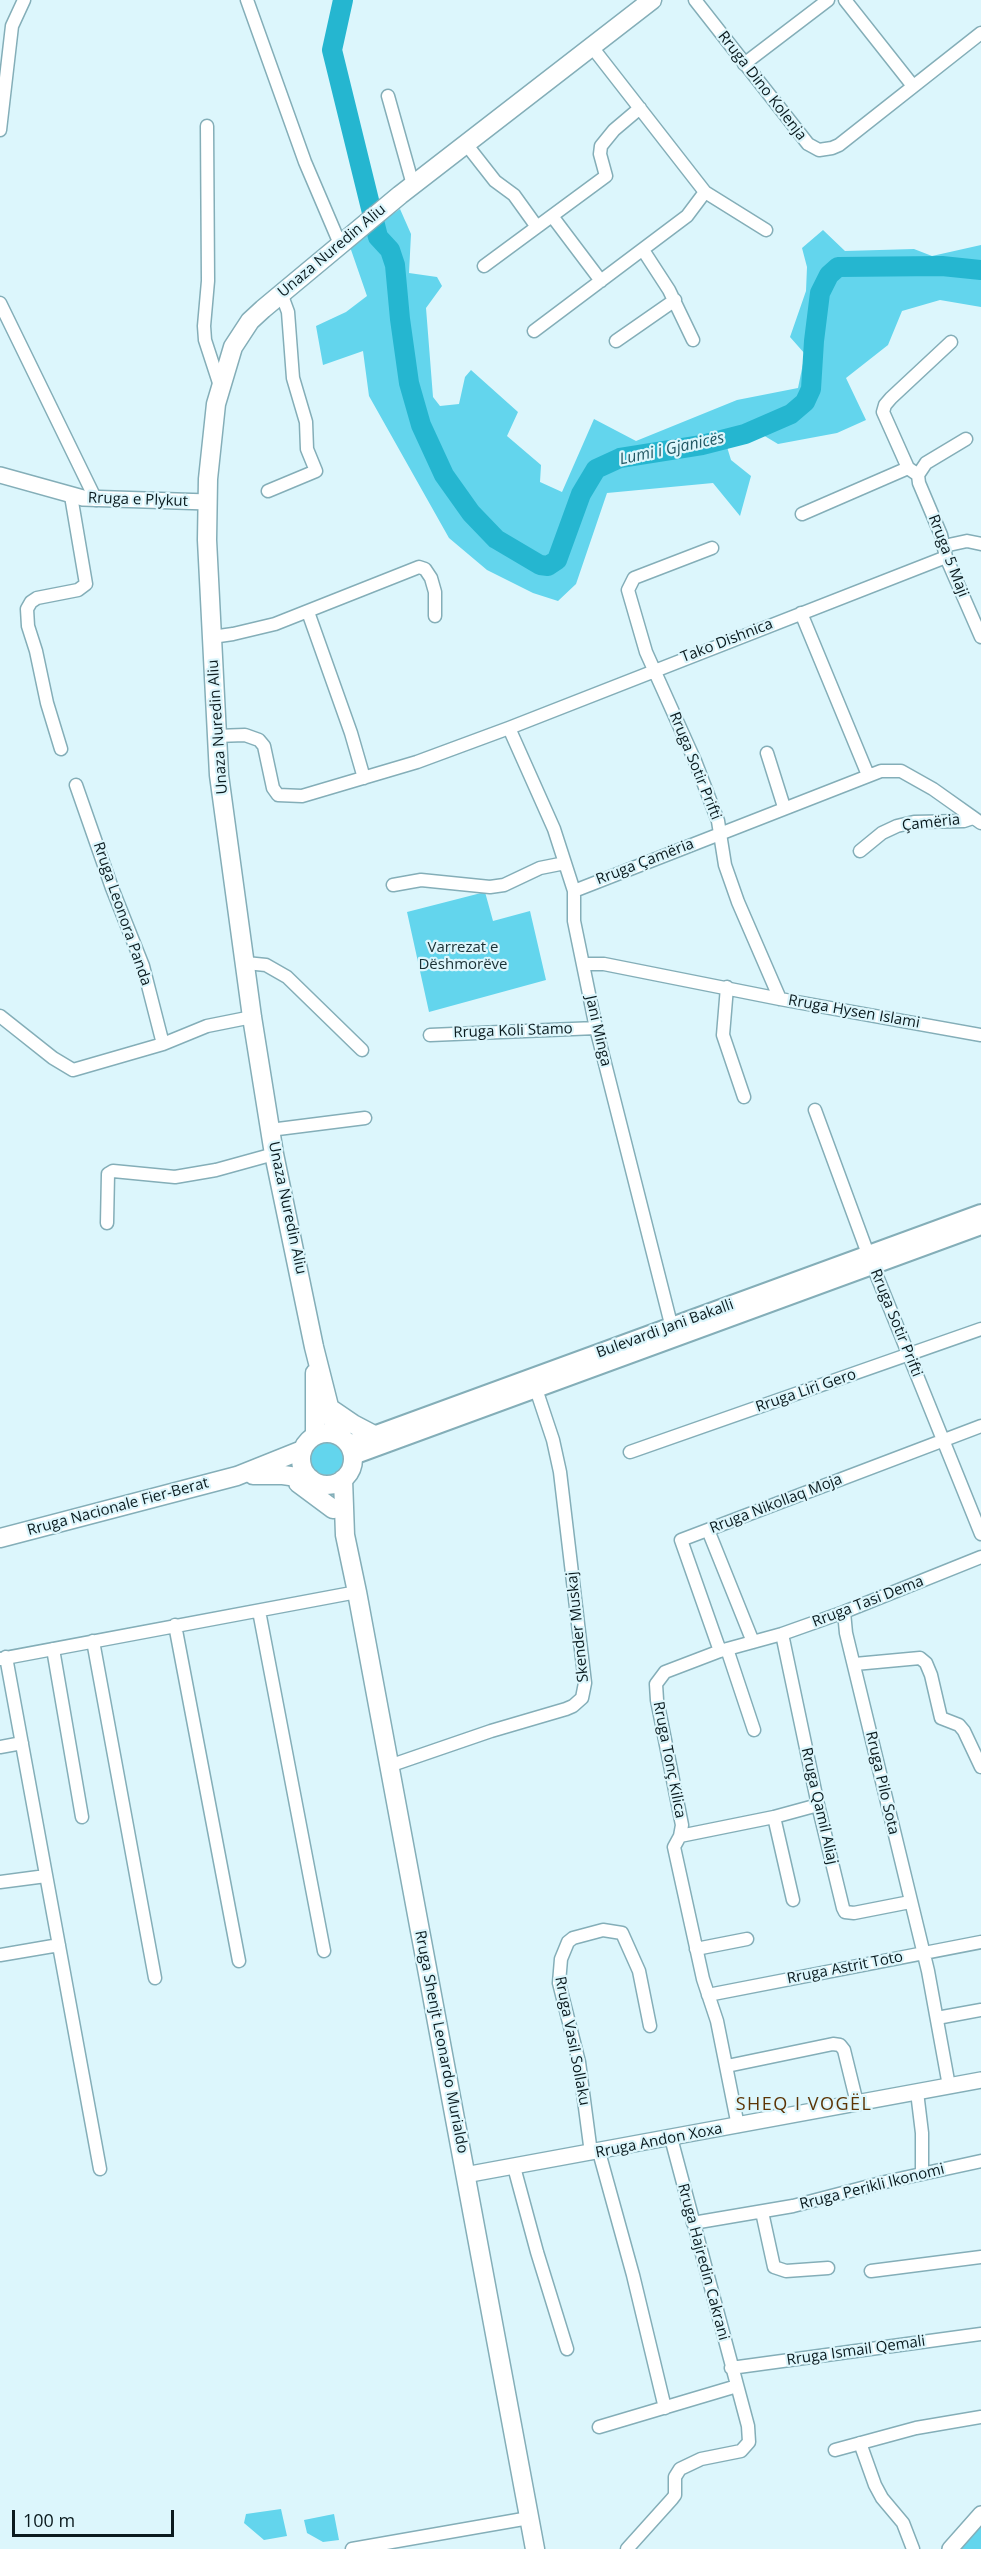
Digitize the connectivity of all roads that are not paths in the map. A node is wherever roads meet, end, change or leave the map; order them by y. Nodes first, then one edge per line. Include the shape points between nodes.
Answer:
1 (24, 0) edge
2 (248, 0) edge
3 (652, 0) edge
4 (695, 0) edge
5 (828, 0) edge
6 (845, 0) edge
7 (981, 33) edge
8 (592, 47) junction
9 (744, 64) junction
10 (913, 86) junction
11 (388, 96) dead end
12 (640, 108) junction
13 (207, 126) dead end
14 (0, 130) edge
15 (466, 144) junction
16 (407, 190) junction
17 (705, 192) junction
18 (552, 216) junction
19 (537, 227) junction
20 (766, 230) dead end
21 (343, 241) junction
22 (642, 250) junction
23 (484, 266) dead end
24 (601, 281) junction
25 (281, 292) junction
26 (675, 300) junction
27 (0, 303) edge
28 (534, 331) dead end
29 (693, 340) dead end
30 (616, 341) dead end
31 (951, 342) dead end
32 (220, 386) junction
33 (966, 439) dead end
34 (913, 471) junction
35 (0, 475) edge
36 (268, 491) dead end
37 (71, 496) junction
38 (96, 500) junction
39 (208, 502) junction
40 (802, 514) dead end
41 (981, 544) edge
42 (711, 548) dead end
43 (945, 551) junction
44 (308, 612) junction
45 (801, 613) junction
46 (435, 616) dead end
47 (212, 637) junction
48 (981, 637) edge
49 (653, 669) junction
50 (509, 728) junction
51 (216, 736) junction
52 (61, 748) dead end
53 (767, 753) dead end
54 (868, 776) junction
55 (364, 778) junction
56 (76, 785) dead end
57 (784, 807) junction
58 (977, 820) edge
59 (719, 833) junction
60 (860, 851) dead end
61 (565, 863) junction
62 (393, 885) dead end
63 (574, 891) junction
64 (246, 963) junction
65 (583, 964) junction
66 (727, 987) junction
67 (780, 999) junction
68 (0, 1016) edge
69 (252, 1017) junction
70 (596, 1028) junction
71 (430, 1035) dead end
72 (981, 1035) edge
73 (163, 1044) junction
74 (362, 1050) dead end
75 (744, 1097) dead end
76 (815, 1110) dead end
77 (364, 1118) dead end
78 (270, 1130) junction
79 (274, 1154) junction
80 (981, 1213) edge
81 (107, 1222) dead end
82 (981, 1226) edge
83 (870, 1260) junction
84 (981, 1329) edge
85 (674, 1333) junction
86 (314, 1347) junction
87 (909, 1356) junction
88 (536, 1389) junction
89 (331, 1409) junction
90 (981, 1426) edge
91 (315, 1435) junction
92 (374, 1435) junction
93 (943, 1441) junction
94 (346, 1445) junction
95 (302, 1450) junction
96 (630, 1452) dead end
97 (283, 1475) junction
98 (237, 1476) junction
99 (343, 1479) junction
100 (315, 1481) junction
101 (333, 1509) junction
102 (708, 1530) junction
103 (981, 1534) edge
104 (345, 1536) junction
105 (0, 1538) edge
106 (981, 1557) edge
107 (357, 1592) junction
108 (259, 1611) junction
109 (844, 1612) junction
110 (175, 1625) junction
111 (782, 1634) junction
112 (93, 1641) junction
113 (753, 1642) junction
114 (53, 1649) junction
115 (724, 1650) junction
116 (3, 1658) edge
117 (855, 1664) junction
118 (754, 1730) dead end
119 (22, 1743) junction
120 (0, 1747) edge
121 (389, 1766) junction
122 (981, 1767) edge
123 (818, 1805) junction
124 (774, 1816) junction
125 (82, 1817) dead end
126 (680, 1836) junction
127 (46, 1876) junction
128 (0, 1882) edge
129 (793, 1900) dead end
130 (910, 1902) junction
131 (747, 1939) dead end
132 (981, 1942) edge
133 (59, 1945) junction
134 (696, 1949) junction
135 (324, 1951) dead end
136 (923, 1953) junction
137 (0, 1955) edge
138 (239, 1961) dead end
139 (155, 1978) dead end
140 (708, 1995) junction
141 (981, 2010) edge
142 (937, 2018) junction
143 (650, 2026) dead end
144 (727, 2066) junction
145 (981, 2080) edge
146 (949, 2086) junction
147 (917, 2092) junction
148 (857, 2103) junction
149 (738, 2126) junction
150 (671, 2138) junction
151 (595, 2153) junction
152 (981, 2161) edge
153 (514, 2167) junction
154 (100, 2169) dead end
155 (922, 2174) junction
156 (465, 2175) junction
157 (762, 2212) junction
158 (693, 2223) junction
159 (981, 2257) edge
160 (828, 2268) dead end
161 (872, 2271) dead end
162 (981, 2334) edge
163 (567, 2349) dead end
164 (731, 2368) junction
165 (737, 2386) junction
166 (665, 2408) junction
167 (981, 2417) edge
168 (599, 2427) dead end
169 (860, 2444) junction
170 (835, 2450) dead end
171 (981, 2514) edge
172 (529, 2518) junction
173 (352, 2549) edge
174 (535, 2549) edge
175 (627, 2549) edge
176 (913, 2549) edge
177 (950, 2549) edge

1 - 14 street via 12,26
2 - 21 street via 305,162
3 - 8 main road, Unaza Nuredin Aliu
4 - 9 street, Rruga Dino Kolenja
5 - 9 street
6 - 10 street
7 - 10 street, Rruga Dino Kolenja
8 - 12 street
8 - 15 main road, Unaza Nuredin Aliu
9 - 10 street, Rruga Dino Kolenja via 808,144 819,150 839,145
11 - 16 street
12 - 17 street
12 - 18 street via 601,147 606,176
13 - 32 street via 208,281 204,326
15 - 16 main road, Unaza Nuredin Aliu
15 - 19 street via 495,181 514,195
16 - 21 main road, Unaza Nuredin Aliu
17 - 20 street
17 - 22 street via 687,216
18 - 19 street
18 - 24 street
19 - 23 street
21 - 25 main road, Unaza Nuredin Aliu
22 - 24 street
22 - 26 street
24 - 28 street
25 - 32 main road, Unaza Nuredin Aliu via 240,334
25 - 36 street via 288,312 293,378 306,422 307,449 316,471
26 - 29 street
26 - 30 street
27 - 38 street
31 - 34 street, Rruga 5 Maji via 884,408
32 - 39 main road, Unaza Nuredin Aliu
33 - 34 street
34 - 40 street
34 - 43 street, Rruga 5 Maji
35 - 37 street, Rruga e Plykut
37 - 38 street, Rruga e Plykut
37 - 52 street via 86,584 78,590 37,598 27,609 28,626
38 - 39 street, Rruga e Plykut
39 - 47 main road, Unaza Nuredin Aliu
41 - 43 street, Tako Dishnica via 967,541
42 - 49 street, Rruga Sotir Prifti via 630,582 627,590 631,607
43 - 45 street, Tako Dishnica
43 - 48 street, Rruga 5 Maji
44 - 46 street via 419,567 431,578
44 - 47 street via 254,630
44 - 55 street
45 - 49 street, Tako Dishnica
45 - 54 street
47 - 51 main road, Unaza Nuredin Aliu
49 - 50 street, Tako Dishnica
49 - 59 street, Rruga Sotir Prifti via 695,761 718,820
50 - 55 street, Tako Dishnica
50 - 61 street, Jani Minga
51 - 55 street, Tako Dishnica via 244,735 259,740 267,756 273,788 283,797 302,796
51 - 64 main road, Unaza Nuredin Aliu
53 - 57 street
54 - 57 street, Rruga Çamëria
54 - 58 street, Rruga Çamëria via 901,771
56 - 73 street, Rruga Leonora Panda via 143,966
57 - 59 street, Rruga Çamëria
58 - 60 street, Çamëria via 897,826
59 - 63 street, Rruga Çamëria
59 - 67 street, Rruga Sotir Prifti via 725,865
61 - 62 street via 540,868 497,886 421,880
61 - 63 street, Jani Minga
63 - 65 street, Jani Minga via 574,921
64 - 69 main road, Unaza Nuredin Aliu
64 - 74 street via 266,965 287,977
65 - 66 street, Rruga Hysen Islami via 604,964
65 - 70 street, Jani Minga
66 - 67 street, Rruga Hysen Islami
66 - 75 street via 723,1035
67 - 72 street, Rruga Hysen Islami
68 - 73 street via 73,1070
69 - 73 street via 207,1026
69 - 78 main road, Unaza Nuredin Aliu
70 - 71 street, Rruga Koli Stamo
70 - 85 street, Jani Minga
76 - 83 street, Rruga Sotir Prifti
77 - 78 street
78 - 79 main road, Unaza Nuredin Aliu
79 - 81 street via 175,1177 112,1171 108,1174
79 - 86 main road, Unaza Nuredin Aliu
80 - 83 main road, Bulevardi Jani Bakalli
82 - 83 main road, Bulevardi Jani Bakalli
83 - 85 main road, Bulevardi Jani Bakalli
83 - 87 street, Rruga Sotir Prifti
84 - 87 street, Rruga Liri Gero
85 - 88 main road, Bulevardi Jani Bakalli
85 - 92 main road, Bulevardi Jani Bakalli
86 - 89 main road, Unaza Nuredin Aliu
86 - 91 main road, Unaza Nuredin Aliu
87 - 93 street, Rruga Sotir Prifti
87 - 96 street, Rruga Liri Gero
88 - 94 main road, Bulevardi Jani Bakalli
88 - 121 street, Skender Muskaj via 560,1472 585,1683 582,1698 566,1709
89 - 92 main road
89 - 94 main road, Unaza Nuredin Aliu
90 - 93 street, Rruga Nikollaq Moja
91 - 94 main road via 323,1433
91 - 95 main road
92 - 94 main road, Bulevardi Jani Bakalli
93 - 102 street, Rruga Nikollaq Moja
93 - 103 street, Rruga Sotir Prifti
94 - 99 main road via 351,1467
95 - 98 main road, Rruga Nacionale Fier-Berat
95 - 100 main road via 302,1466
97 - 98 main road, Rruga Nacionale Fier-Berat
97 - 100 main road, Rruga Nacionale Fier-Berat
97 - 101 main road
98 - 105 main road, Rruga Nacionale Fier-Berat
99 - 100 main road via 332,1484
99 - 104 main road, Rruga Shenjt Leonardo Murialdo
100 - 101 main road, Rruga Shenjt Leonardo Murialdo
101 - 104 main road, Rruga Shenjt Leonardo Murialdo
102 - 113 street
102 - 115 street, Rruga Nikollaq Moja via 681,1540
104 - 107 main road, Rruga Shenjt Leonardo Murialdo
106 - 109 street, Rruga Tasi Dema
107 - 108 street
107 - 121 main road, Rruga Shenjt Leonardo Murialdo
108 - 110 street
108 - 135 street
109 - 111 street, Rruga Tasi Dema
109 - 117 street, Rruga Pilo Sota
110 - 112 street
110 - 138 street
111 - 113 street, Rruga Tasi Dema
111 - 123 street, Rruga Qamil Aliaj
112 - 114 street
112 - 139 street
113 - 115 street, Rruga Tasi Dema
114 - 116 street
114 - 125 street
115 - 118 street
115 - 126 street, Rruga Tonç Kilica via 665,1672 656,1684 682,1825
116 - 119 street
117 - 122 street via 920,1658 931,1675 941,1718 964,1731
117 - 130 street, Rruga Pilo Sota
119 - 120 street
119 - 127 street
121 - 156 main road, Rruga Shenjt Leonardo Murialdo
123 - 124 street
123 - 130 street, Rruga Qamil Aliaj via 845,1912
124 - 126 street
124 - 129 street
126 - 134 street, Rruga Tonç Kilica via 674,1847
127 - 128 street
127 - 133 street
130 - 136 street, Rruga Pilo Sota
131 - 134 street
132 - 136 street, Rruga Astrit Toto
133 - 137 street
133 - 154 street
134 - 140 street, Rruga Tonç Kilica
136 - 140 street, Rruga Astrit Toto
136 - 142 street, Rruga Pilo Sota
140 - 144 street, Rruga Tonç Kilica
141 - 142 street
142 - 146 street, Rruga Pilo Sota
143 - 151 street, Rruga Vasil Sollaku via 639,1971 622,1933 603,1930 568,1942 561,1959 559,1983 579,2062
144 - 148 street via 840,2045
144 - 149 street, Rruga Tonç Kilica
145 - 146 street, Rruga Andon Xoxa
146 - 147 street, Rruga Andon Xoxa
147 - 148 street, Rruga Andon Xoxa
147 - 155 street
148 - 149 street, Rruga Andon Xoxa
149 - 150 street, Rruga Andon Xoxa
150 - 151 street, Rruga Andon Xoxa
150 - 158 street, Rruga Hajredin Cakrani
151 - 153 street, Rruga Andon Xoxa
151 - 166 street, Rruga Vasil Sollaku via 633,2275
152 - 155 street, Rruga Perikli Ikonomi
153 - 156 street, Rruga Andon Xoxa
153 - 163 street
155 - 157 street, Rruga Perikli Ikonomi
156 - 172 main road, Rruga Shenjt Leonardo Murialdo
157 - 158 street, Rruga Perikli Ikonomi
157 - 160 street via 774,2266 786,2271
158 - 164 street, Rruga Hajredin Cakrani
159 - 161 street
162 - 164 street, Rruga Ismail Qemali
164 - 165 street, Rruga Hajredin Cakrani
165 - 166 street
165 - 175 street, Rruga Hajredin Cakrani via 749,2435 746,2446 681,2469 675,2477 675,2495
166 - 168 street
167 - 169 street via 916,2428
169 - 170 street
169 - 176 street via 875,2485 903,2523
171 - 177 street
172 - 173 street
172 - 174 main road, Rruga Shenjt Leonardo Murialdo

